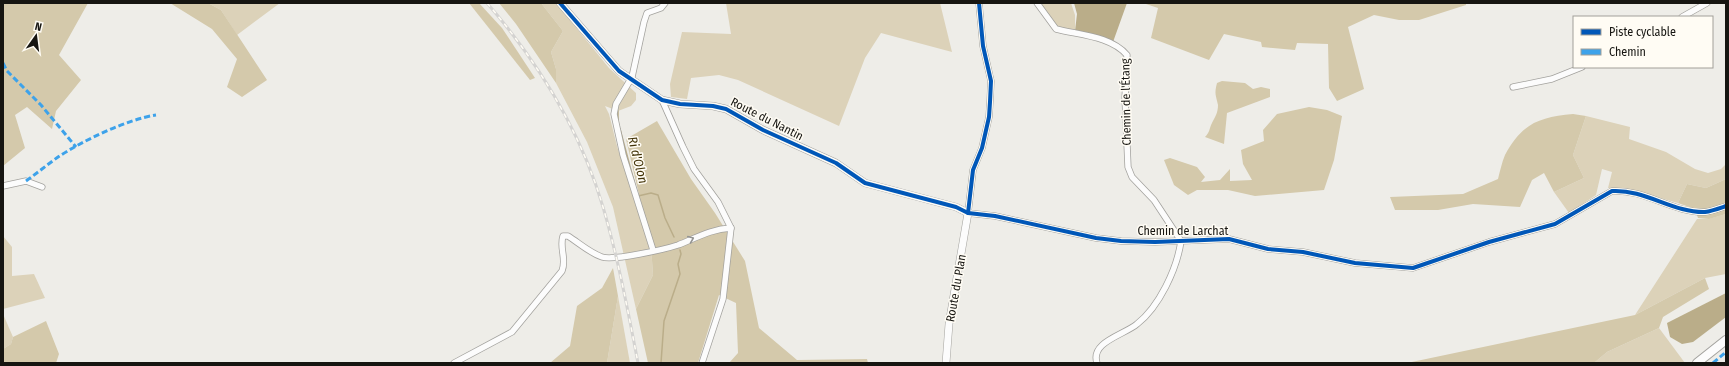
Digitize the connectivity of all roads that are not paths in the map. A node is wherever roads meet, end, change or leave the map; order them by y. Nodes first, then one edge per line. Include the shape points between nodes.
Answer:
1 (560, 3) edge
2 (665, 3) edge
3 (979, 3) edge
4 (1037, 3) edge
5 (1707, 3) edge
6 (1684, 16) edge
7 (1580, 68) edge
8 (630, 80) junction
9 (1513, 87) dead end
10 (662, 100) junction
11 (3, 186) edge
12 (42, 186) dead end
13 (1726, 206) edge
14 (968, 213) junction
15 (731, 228) junction
16 (1181, 241) junction
17 (653, 250) junction
18 (1726, 340) edge
19 (454, 363) edge
20 (702, 363) edge
21 (946, 363) edge
22 (1097, 363) edge
23 (1697, 363) edge

1 - 8 street, Route du Nantin via 619,71
2 - 8 street via 661,8 647,14
3 - 14 street via 983,46 991,81 990,102 982,148 973,170
4 - 16 street, Chemin de l'Étang via 1056,29 1120,46 1127,55 1125,98 1128,168 1154,200
5 - 6 street
7 - 9 street via 1552,79
8 - 10 street, Route du Nantin
8 - 17 street via 616,104 614,114 622,155
10 - 14 street, Route du Nantin via 726,109 763,130 836,164 864,183 956,207
10 - 15 street via 694,169 718,202
11 - 12 street via 26,180
13 - 16 street, Chemin de Larchat via 1706,212 1693,211 1640,194 1612,191 1555,224 1490,242 1413,268 1355,263 1303,252 1268,249 1229,239
14 - 16 street, Chemin de Larchat via 995,216 1096,238 1121,241
14 - 21 street, Route du Plan via 949,324
17 -> 15 street via 677,245 711,231
15 - 20 street via 723,299
16 - 22 street via 1180,250 1155,306 1137,324 1098,349 1095,356
17 - 19 street via 604,257 568,236 563,236 562,271 512,332
18 - 23 main road

